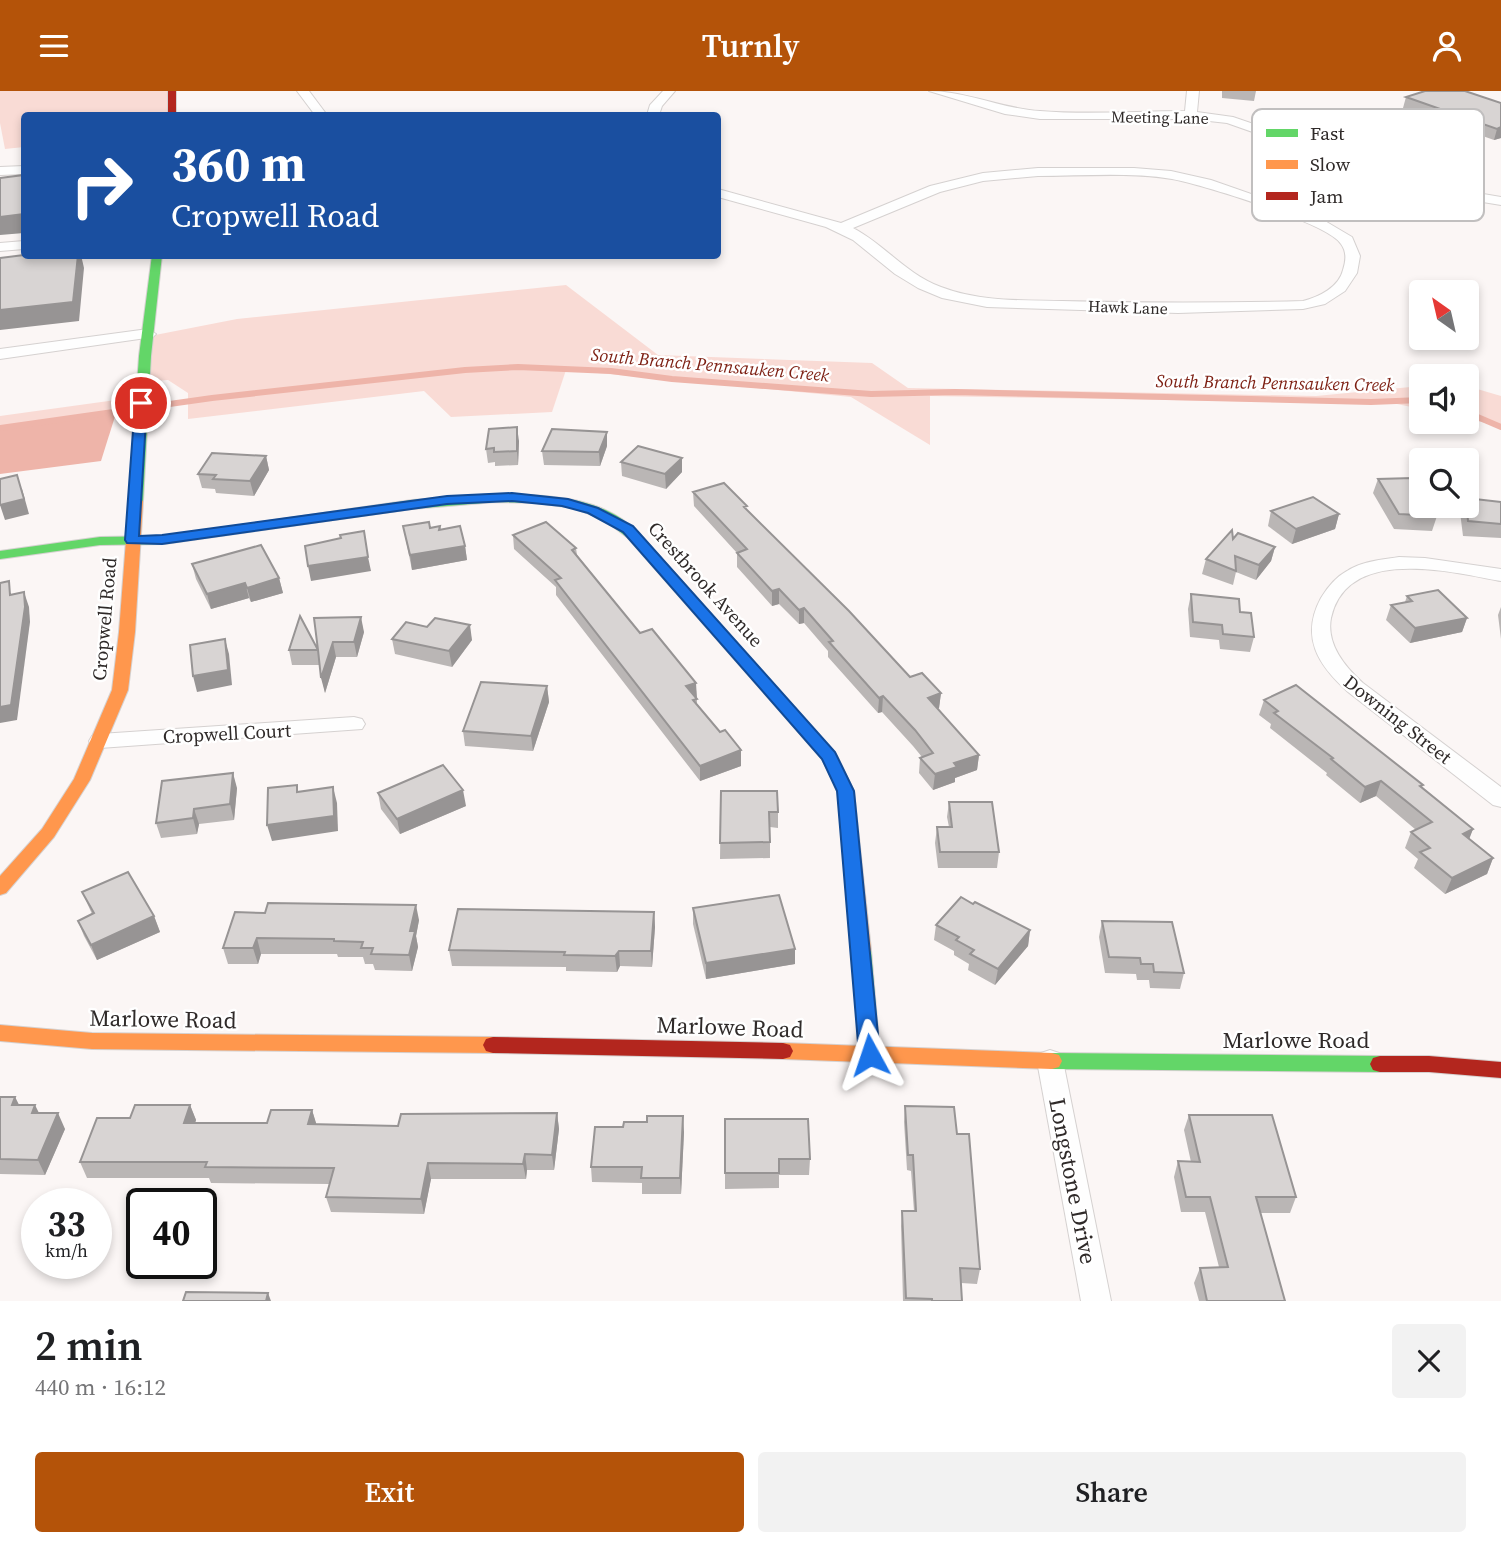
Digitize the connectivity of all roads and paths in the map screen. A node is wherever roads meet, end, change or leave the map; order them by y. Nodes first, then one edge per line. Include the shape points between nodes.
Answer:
1 (172, 91) edge
2 (303, 91) edge
3 (669, 91) edge
4 (935, 91) edge
5 (1193, 91) edge
6 (990, 94) dead end
7 (976, 102) junction
8 (172, 112) edge
9 (319, 112) edge
10 (654, 112) edge
11 (1191, 115) junction
12 (1252, 126) edge
13 (21, 170) edge
14 (0, 171) edge
15 (21, 184) edge
16 (0, 185) edge
17 (721, 194) edge
18 (1252, 199) edge
19 (1315, 221) edge
20 (841, 228) junction
21 (21, 245) edge
22 (0, 247) edge
23 (157, 259) edge
24 (148, 334) junction
25 (0, 353) edge
26 (132, 540) junction
27 (0, 555) edge
28 (1501, 575) edge
29 (354, 724) dead end
30 (100, 741) junction
31 (1501, 799) edge
32 (0, 888) edge
33 (0, 1033) edge
34 (870, 1055) junction
35 (1050, 1061) junction
36 (1501, 1070) edge
37 (1096, 1301) edge

1 - 8 street
2 - 9 street
3 - 10 street
4 - 7 street, Meeting Lane
5 - 11 street
6 - 7 street
7 - 11 street, Meeting Lane via 1040,115
11 - 12 street, Meeting Lane
13 - 14 street
15 - 16 street
17 - 20 street, Hawk Lane
18 - 20 street, Hawk Lane via 1171,175 1038,172 950,184
19 - 20 street, Hawk Lane via 1339,233 1352,248 1348,277 1320,301 1260,309 966,300 914,281
21 - 22 street
23 - 24 street, Cropwell Road
24 - 25 street
24 - 26 street, Cropwell Road
26 - 27 street, Crestbrook Avenue
26 - 30 street, Cropwell Road via 120,690
26 - 34 street, Crestbrook Avenue via 162,540 447,500 512,497 593,510 628,529 829,756 846,791
28 - 31 street, Downing Street via 1410,562 1378,564 1350,575 1329,596 1321,620 1326,649 1339,672
29 - 30 street, Cropwell Court
30 - 32 street, Cropwell Road via 82,780 48,833
33 - 34 street, Marlowe Road via 92,1041 674,1047
34 - 35 street, Marlowe Road
35 - 36 street, Marlowe Road via 1429,1064
35 - 37 street, Longstone Drive

